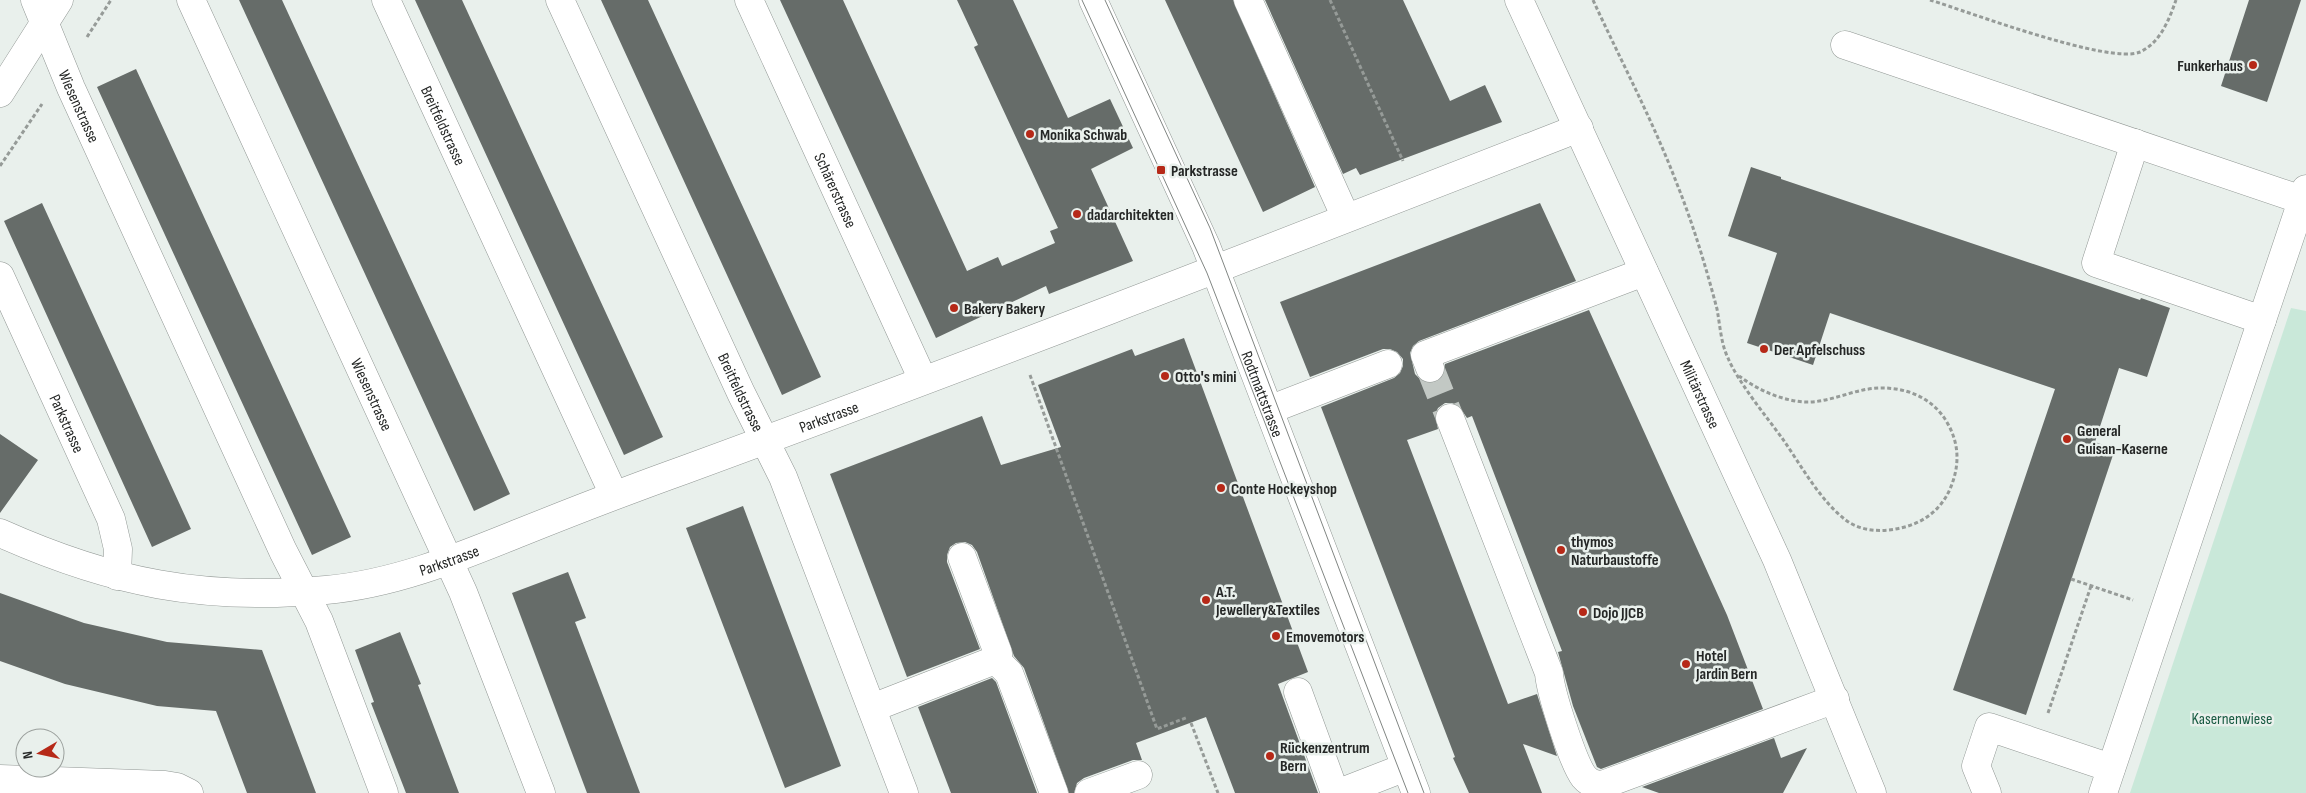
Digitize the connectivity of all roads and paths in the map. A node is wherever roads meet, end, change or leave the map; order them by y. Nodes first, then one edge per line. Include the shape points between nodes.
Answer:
1 (59, 0) edge
2 (191, 0) edge
3 (386, 0) edge
4 (560, 0) edge
5 (749, 0) edge
6 (1094, 0) edge
7 (1248, 0) edge
8 (1330, 0) edge
9 (1519, 0) edge
10 (1593, 0) edge
11 (1930, 0) edge
12 (2176, 0) edge
13 (39, 11) edge
14 (1844, 45) dead end
15 (0, 94) edge
16 (1578, 128) junction
17 (2135, 143) junction
18 (1416, 191) junction
19 (2304, 194) edge
20 (1346, 218) junction
21 (1216, 270) junction
22 (1644, 272) junction
23 (0, 276) edge
24 (2262, 320) junction
25 (1388, 364) dead end
26 (1430, 368) tunnel mouth
27 (1739, 376) junction
28 (923, 380) junction
29 (1032, 381) dead end
30 (1269, 410) junction
31 (1450, 418) tunnel mouth
32 (764, 440) junction
33 (614, 495) junction
34 (0, 533) edge
35 (962, 557) dead end
36 (449, 561) junction
37 (117, 576) junction
38 (2071, 579) dead end
39 (2091, 586) junction
40 (304, 591) junction
41 (2164, 611) junction
42 (998, 662) junction
43 (1298, 692) dead end
44 (1834, 699) junction
45 (872, 708) junction
46 (1188, 717) dead end
47 (1191, 723) dead end
48 (2038, 743) junction
49 (1406, 767) junction
50 (1138, 775) dead end
51 (0, 779) edge
52 (2107, 780) edge
53 (43, 787) edge
54 (1615, 787) edge
55 (189, 793) edge
56 (384, 793) edge
57 (542, 793) edge
58 (904, 793) edge
59 (1054, 793) edge
60 (1089, 793) edge
61 (1218, 793) edge
62 (1335, 793) edge
63 (1339, 793) edge
64 (1416, 793) edge
65 (1872, 793) edge
66 (1987, 793) edge

1 - 13 street
2 - 36 street, Wiesenstrasse
3 - 33 street, Breitfeldstrasse
4 - 32 street, Breitfeldstrasse
5 - 28 street, Schärerstrasse
6 - 21 street, Rodtmattstrasse
7 - 20 street
8 - 18 path
9 - 16 street, Militärstrasse
10 - 27 path via 1677,183 1714,299 1727,358
11 - 12 path via 2094,51 2127,56 2141,52 2153,43 2162,32
13 - 15 street
13 - 40 street, Wiesenstrasse via 75,97
14 - 17 street
16 - 18 street, Parkstrasse
16 - 22 street, Militärstrasse
17 - 19 street
17 - 24 street via 2096,263
18 - 20 street, Parkstrasse
19 - 24 street
20 - 21 street, Parkstrasse
21 - 28 street, Parkstrasse
21 - 30 street, Rodtmattstrasse
22 - 26 street via 1425,355
22 - 44 street, Militärstrasse via 1777,560
23 - 37 street, Parkstrasse via 112,519 118,549
24 - 41 street
25 - 30 street
27 - 27 path via 1827,502 1848,521 1863,529 1877,531 1911,526 1941,506 1955,476 1958,454 1955,438 1938,410 1924,398 1911,392 1879,388 1804,402 1767,394
28 - 32 street, Parkstrasse
29 - 46 path via 1157,729
30 - 49 street, Rodtmattstrasse
31 - 54 street via 1548,673 1550,689 1579,767 1584,777 1594,784
32 - 33 street, Parkstrasse
32 - 45 street, Breitfeldstrasse via 783,478
33 - 36 street, Parkstrasse
34 - 37 street, Parkstrasse via 50,555
35 - 42 street via 998,653
36 - 40 street, Parkstrasse via 386,580
36 - 57 street, Wiesenstrasse via 477,623
37 - 40 street, Parkstrasse via 175,589
38 - 39 path
39 - 41 path
39 - 48 path
40 - 56 street, Wiesenstrasse via 319,621
41 - 52 street
42 - 45 street via 990,662
42 - 59 street via 1009,673
43 - 62 street
44 - 54 street
44 - 65 street, Militärstrasse
45 - 58 street, Breitfeldstrasse
47 - 61 path
48 - 52 street
48 - 66 street via 1989,727 1976,766
49 - 63 street
49 - 64 street, Rodtmattstrasse
50 - 60 street
51 - 53 street
53 - 55 street via 165,785

